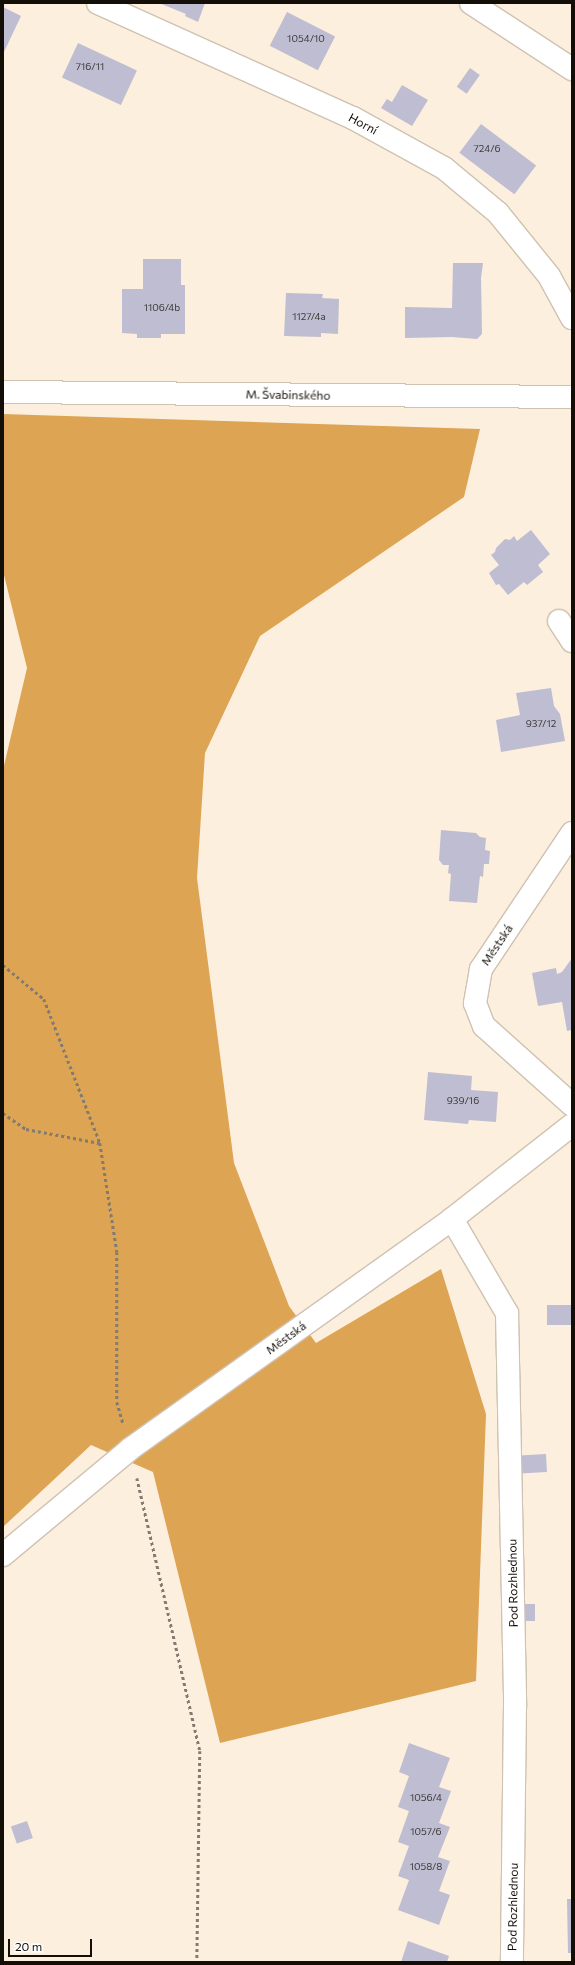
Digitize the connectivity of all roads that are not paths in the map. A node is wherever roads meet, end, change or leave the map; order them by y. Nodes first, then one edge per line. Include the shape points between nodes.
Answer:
1 (98, 3) edge
2 (471, 3) edge
3 (572, 69) edge
4 (572, 318) edge
5 (3, 392) edge
6 (572, 398) edge
7 (559, 620) dead end
8 (572, 641) edge
9 (572, 833) edge
10 (572, 1105) edge
11 (572, 1125) edge
12 (452, 1218) junction
13 (3, 1555) edge
14 (512, 1962) edge

1 - 4 street, Horní via 353,118 444,168 498,213 550,276
2 - 3 street
5 - 6 street, M. Švabinského
7 - 8 street
9 - 10 street, Městská via 481,969 476,1003 484,1026
11 - 12 street, Městská
12 - 13 street, Městská via 130,1449
12 - 14 street, Pod Rozhlednou via 506,1313 515,1706

